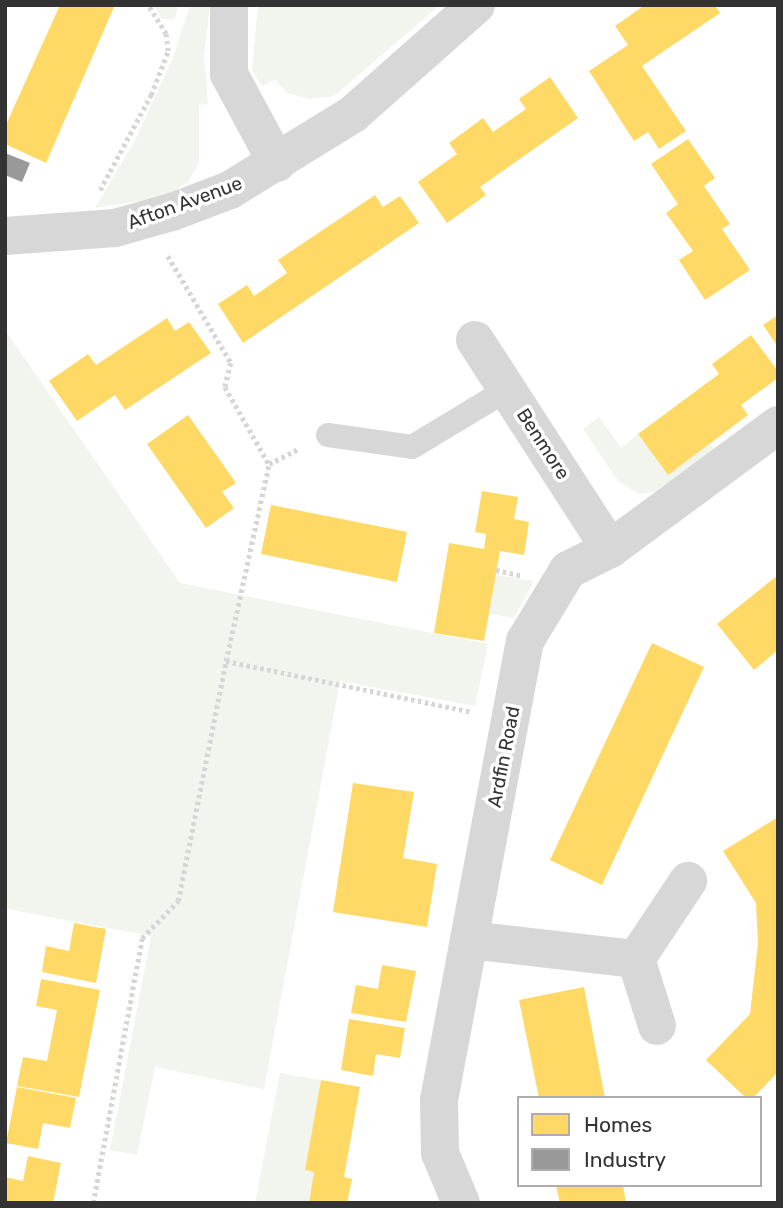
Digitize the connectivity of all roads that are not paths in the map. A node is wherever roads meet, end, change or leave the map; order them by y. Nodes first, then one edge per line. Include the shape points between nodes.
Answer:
1 (229, 5) edge
2 (476, 5) edge
3 (277, 163) junction
4 (5, 236) edge
5 (475, 340) dead end
6 (508, 389) junction
7 (778, 425) edge
8 (328, 435) road end
9 (610, 549) junction
10 (688, 881) dead end
11 (469, 940) junction
12 (636, 959) junction
13 (657, 1026) dead end
14 (461, 1203) edge

1 - 3 street via 229,74
2 - 3 street, Afton Avenue via 353,114
3 - 4 street, Afton Avenue via 230,190 115,228
5 - 6 street, Benmore
6 - 8 lane via 412,447
6 - 9 street, Benmore
7 - 9 street, Ardfin Road
9 - 11 street, Ardfin Road via 568,570 525,641
10 - 12 street
11 - 12 street
11 - 14 street, Ardfin Road via 439,1100 440,1153
12 - 13 street

